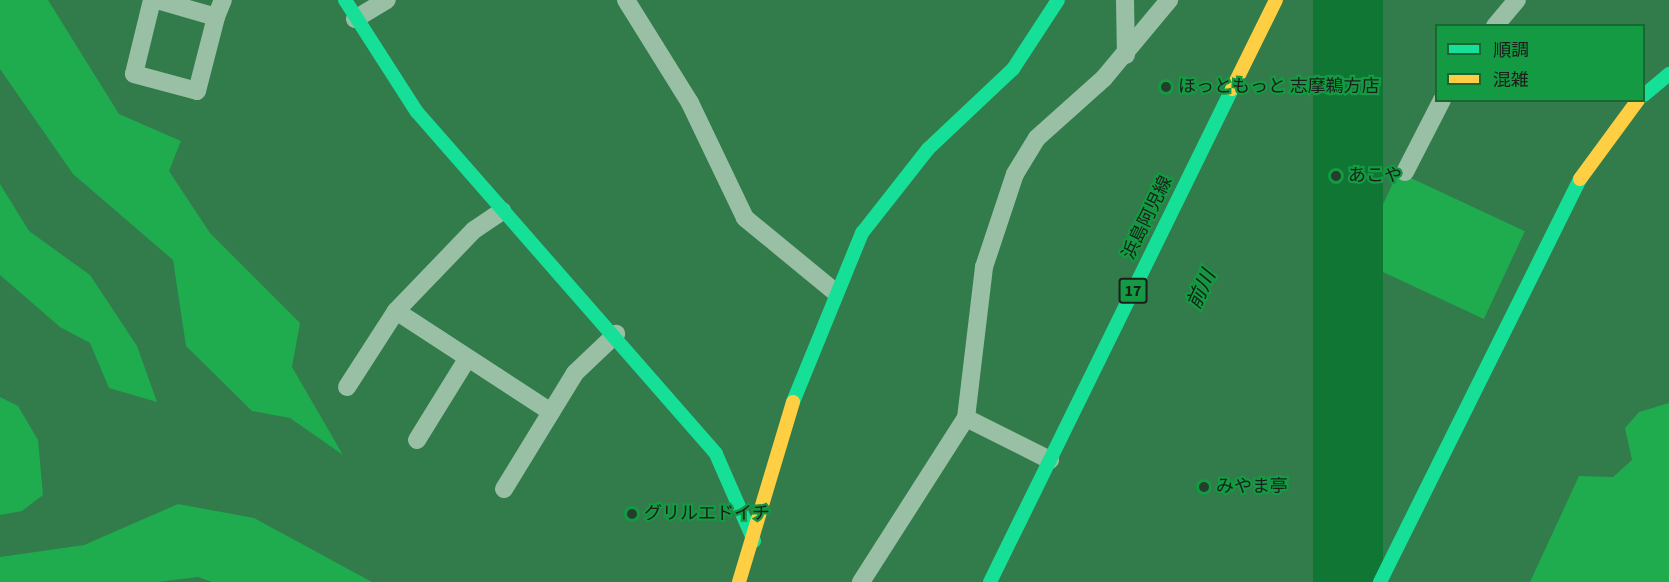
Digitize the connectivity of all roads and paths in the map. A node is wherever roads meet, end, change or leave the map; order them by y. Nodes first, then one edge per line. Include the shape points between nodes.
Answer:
1 (152, 0) edge
2 (157, 0) edge
3 (345, 0) edge
4 (387, 0) edge
5 (626, 0) edge
6 (1058, 0) edge
7 (1125, 0) edge
8 (1169, 0) edge
9 (1276, 0) edge
10 (1517, 0) edge
11 (219, 8) edge
12 (355, 19) junction
13 (1497, 24) edge
14 (1126, 55) junction
15 (1669, 74) edge
16 (1645, 94) edge
17 (1441, 102) edge
18 (1637, 102) edge
19 (1405, 172) dead end
20 (502, 211) junction
21 (834, 291) junction
22 (396, 311) junction
23 (616, 334) junction
24 (467, 359) junction
25 (347, 387) dead end
26 (551, 412) junction
27 (966, 418) junction
28 (417, 440) dead end
29 (1050, 460) junction
30 (504, 489) dead end
31 (754, 541) junction
32 (740, 582) edge
33 (861, 582) edge
34 (990, 582) edge
35 (1380, 582) edge

1 - 11 street via 134,74 197,91
2 - 11 street
3 - 12 street
4 - 12 street
5 - 21 street via 690,104 745,218
6 - 21 street via 1047,26 1013,69 888,195
7 - 14 street
8 - 14 street
9 - 29 street, 浜島阿児線 / 17
10 - 13 street
12 - 20 street via 417,112
14 - 27 street via 1037,138 1015,174 984,267
15 - 16 street
17 - 19 street
18 - 35 street via 1572,191
20 - 22 street via 474,230
20 - 23 street
21 - 31 street via 802,373
22 - 24 street
22 - 25 street
23 - 26 street via 575,373
23 - 31 street via 716,454
24 - 26 street
24 - 28 street
26 - 30 street
27 - 29 street
27 - 33 street
29 - 34 street, 浜島阿児線 / 17
31 - 32 street

